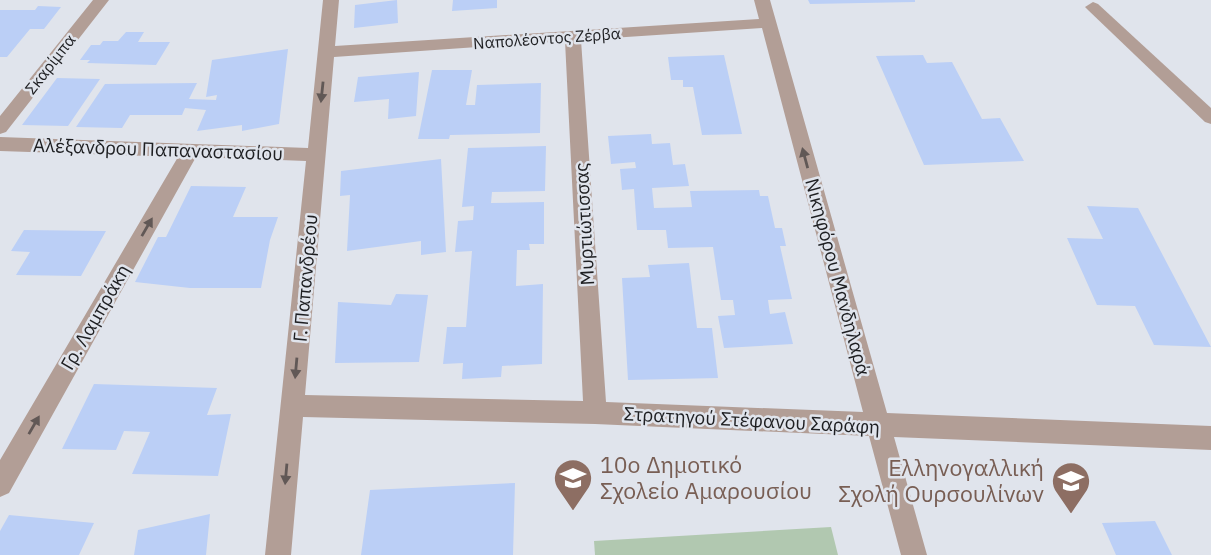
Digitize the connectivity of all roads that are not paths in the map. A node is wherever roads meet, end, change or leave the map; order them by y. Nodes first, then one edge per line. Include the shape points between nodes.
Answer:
1 (101, 0) edge
2 (331, 0) edge
3 (762, 0) edge
4 (1093, 6) dead end
5 (768, 23) junction
6 (573, 36) junction
7 (326, 52) junction
8 (1211, 118) edge
9 (0, 128) edge
10 (0, 144) edge
11 (191, 150) junction
12 (316, 155) junction
13 (292, 406) junction
14 (594, 413) junction
15 (878, 426) junction
16 (1211, 438) edge
17 (0, 484) edge
18 (278, 555) edge
19 (914, 555) edge

1 - 9 street, Σκαρίμπα
2 - 7 street, Γ. Παπανδρέου
3 - 5 street, Νικηφόρου Μανδηλαρά
4 - 8 street
5 - 6 street, Ναπολέοντος Ζέρβα
15 -> 5 street, Νικηφόρου Μανδηλαρά
6 - 7 street, Ναπολέοντος Ζέρβα
6 - 14 street, Μυρτιώτισσας
7 -> 12 street, Γ. Παπανδρέου
10 - 11 street, Αλέξανδρου Παπαναστασίου
11 - 12 street, Αλέξανδρου Παπαναστασίου
17 -> 11 street, Γρ. Λαμπράκη
12 -> 13 street, Γ. Παπανδρέου
13 - 14 street, Στρατηγού Στέφανου Σαράφη
13 -> 18 street, Γ. Παπανδρέου
14 - 15 street, Στρατηγού Στέφανου Σαράφη
15 - 16 street, Στρατηγού Στέφανου Σαράφη
15 - 19 street, Νικηφόρου Μανδηλαρά

